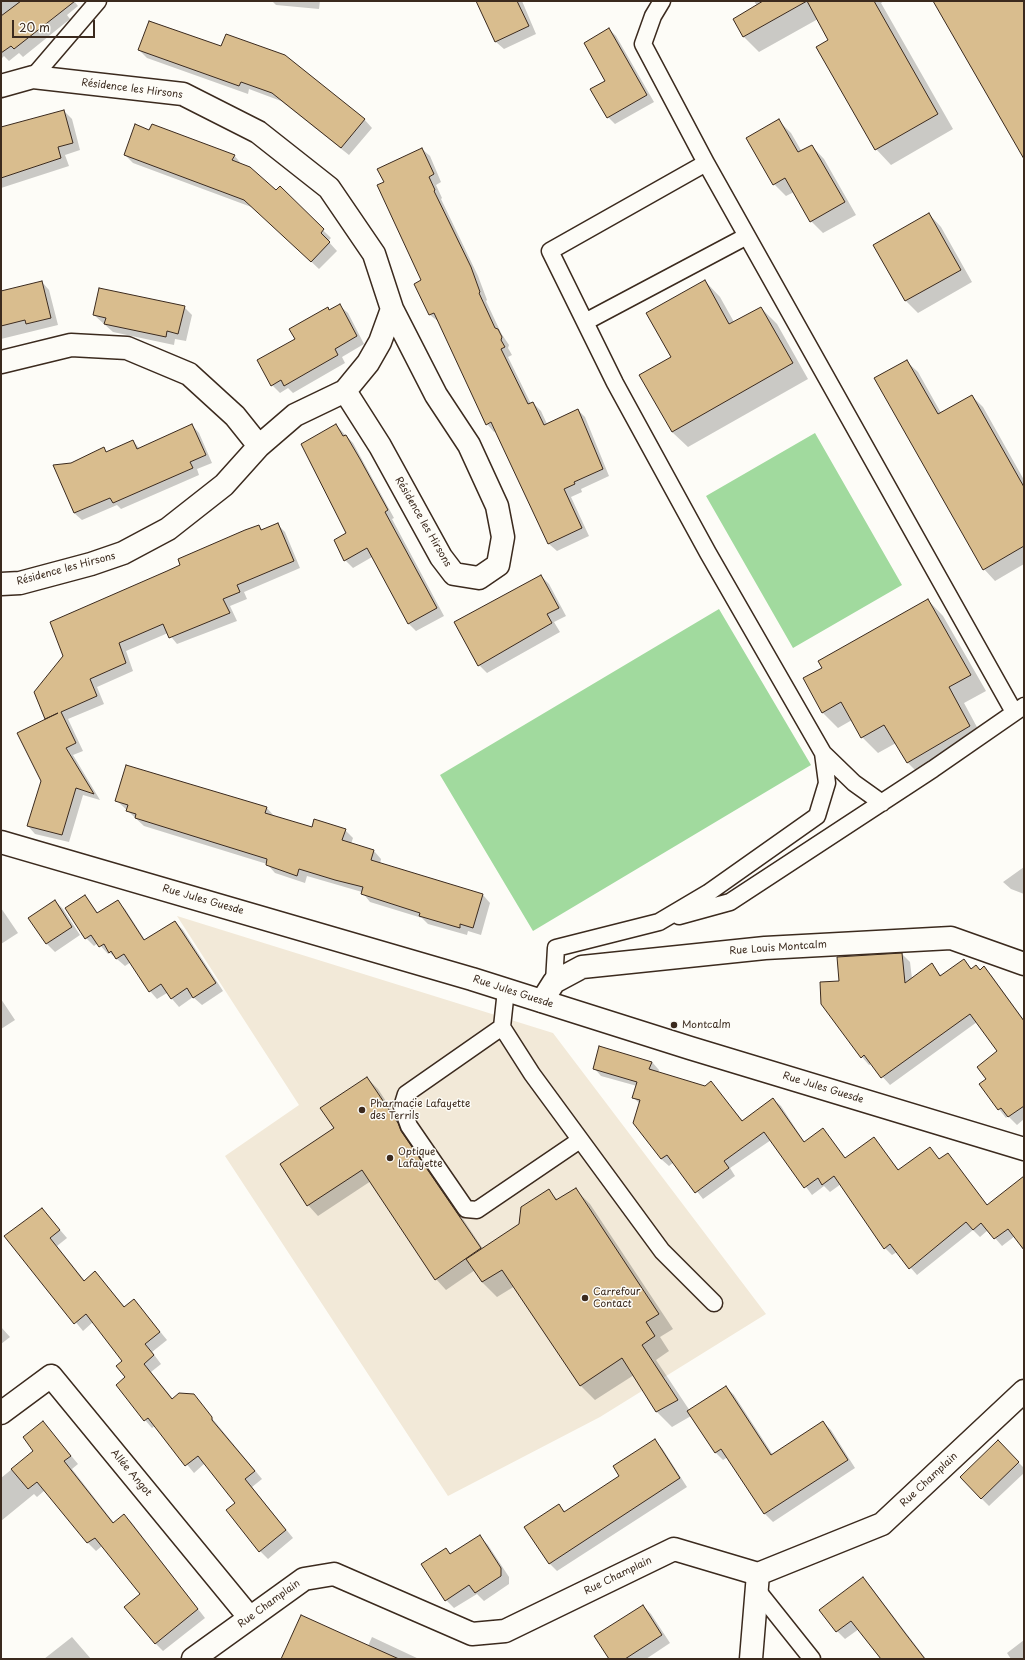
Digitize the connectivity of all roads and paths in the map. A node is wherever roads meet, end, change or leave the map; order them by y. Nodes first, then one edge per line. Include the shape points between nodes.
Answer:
1 (98, 1) edge
2 (662, 1) edge
3 (33, 77) junction
4 (1, 86) edge
5 (706, 163) junction
6 (747, 236) junction
7 (392, 309) junction
8 (585, 322) junction
9 (1, 362) edge
10 (345, 391) junction
11 (259, 446) junction
12 (1, 584) edge
13 (1019, 709) edge
14 (823, 753) junction
15 (882, 803) junction
16 (1, 842) edge
17 (658, 922) junction
18 (1024, 964) edge
19 (554, 982) junction
20 (506, 990) junction
21 (542, 1001) junction
22 (502, 1028) junction
23 (580, 1140) junction
24 (1024, 1149) edge
25 (714, 1303) dead end
26 (1024, 1391) edge
27 (1, 1413) edge
28 (757, 1582) junction
29 (250, 1618) junction
30 (193, 1659) edge
31 (751, 1659) edge
32 (812, 1659) edge

1 - 3 lane
2 - 5 lane via 642,44
3 - 4 street, Résidence les Hirsons
3 - 7 street, Résidence les Hirsons via 183,94 258,132 330,188 374,254
5 - 6 lane
5 - 8 lane via 550,251
6 - 8 lane
6 - 13 lane
7 - 10 street, Résidence les Hirsons via 380,342 368,363
7 - 10 street, Résidence les Hirsons via 436,395 469,445 497,506 503,537 498,565 479,578 454,574 441,557 380,446
8 - 14 lane via 708,553
9 - 11 street via 71,345 127,348 189,374 235,416
10 - 11 street, Résidence les Hirsons via 295,415
11 - 12 street, Résidence les Hirsons via 224,485 168,529 123,553 91,564 20,583
13 - 15 lane
14 - 15 lane via 854,783
14 - 17 lane via 827,783 818,816 708,893
15 - 17 lane via 730,902
16 - 20 street, Rue Jules Guesde
17 - 19 lane via 556,948
18 - 19 street, Rue Louis Montcalm via 951,938 765,948 582,967
19 - 21 street, Rue Louis Montcalm
20 - 21 street, Rue Jules Guesde
20 - 22 lane
21 - 24 street, Rue Jules Guesde
22 - 23 lane
22 - 23 lane via 406,1094 402,1107 409,1126 466,1209 477,1210
23 - 25 lane via 662,1250
26 - 28 street, Rue Champlain via 882,1524
27 - 29 street, Allée Angot via 51,1376
28 - 29 street, Rue Champlain via 674,1549 505,1631 472,1634 334,1574 304,1579
28 - 31 street
28 - 32 lane
29 - 30 street, Rue Champlain

